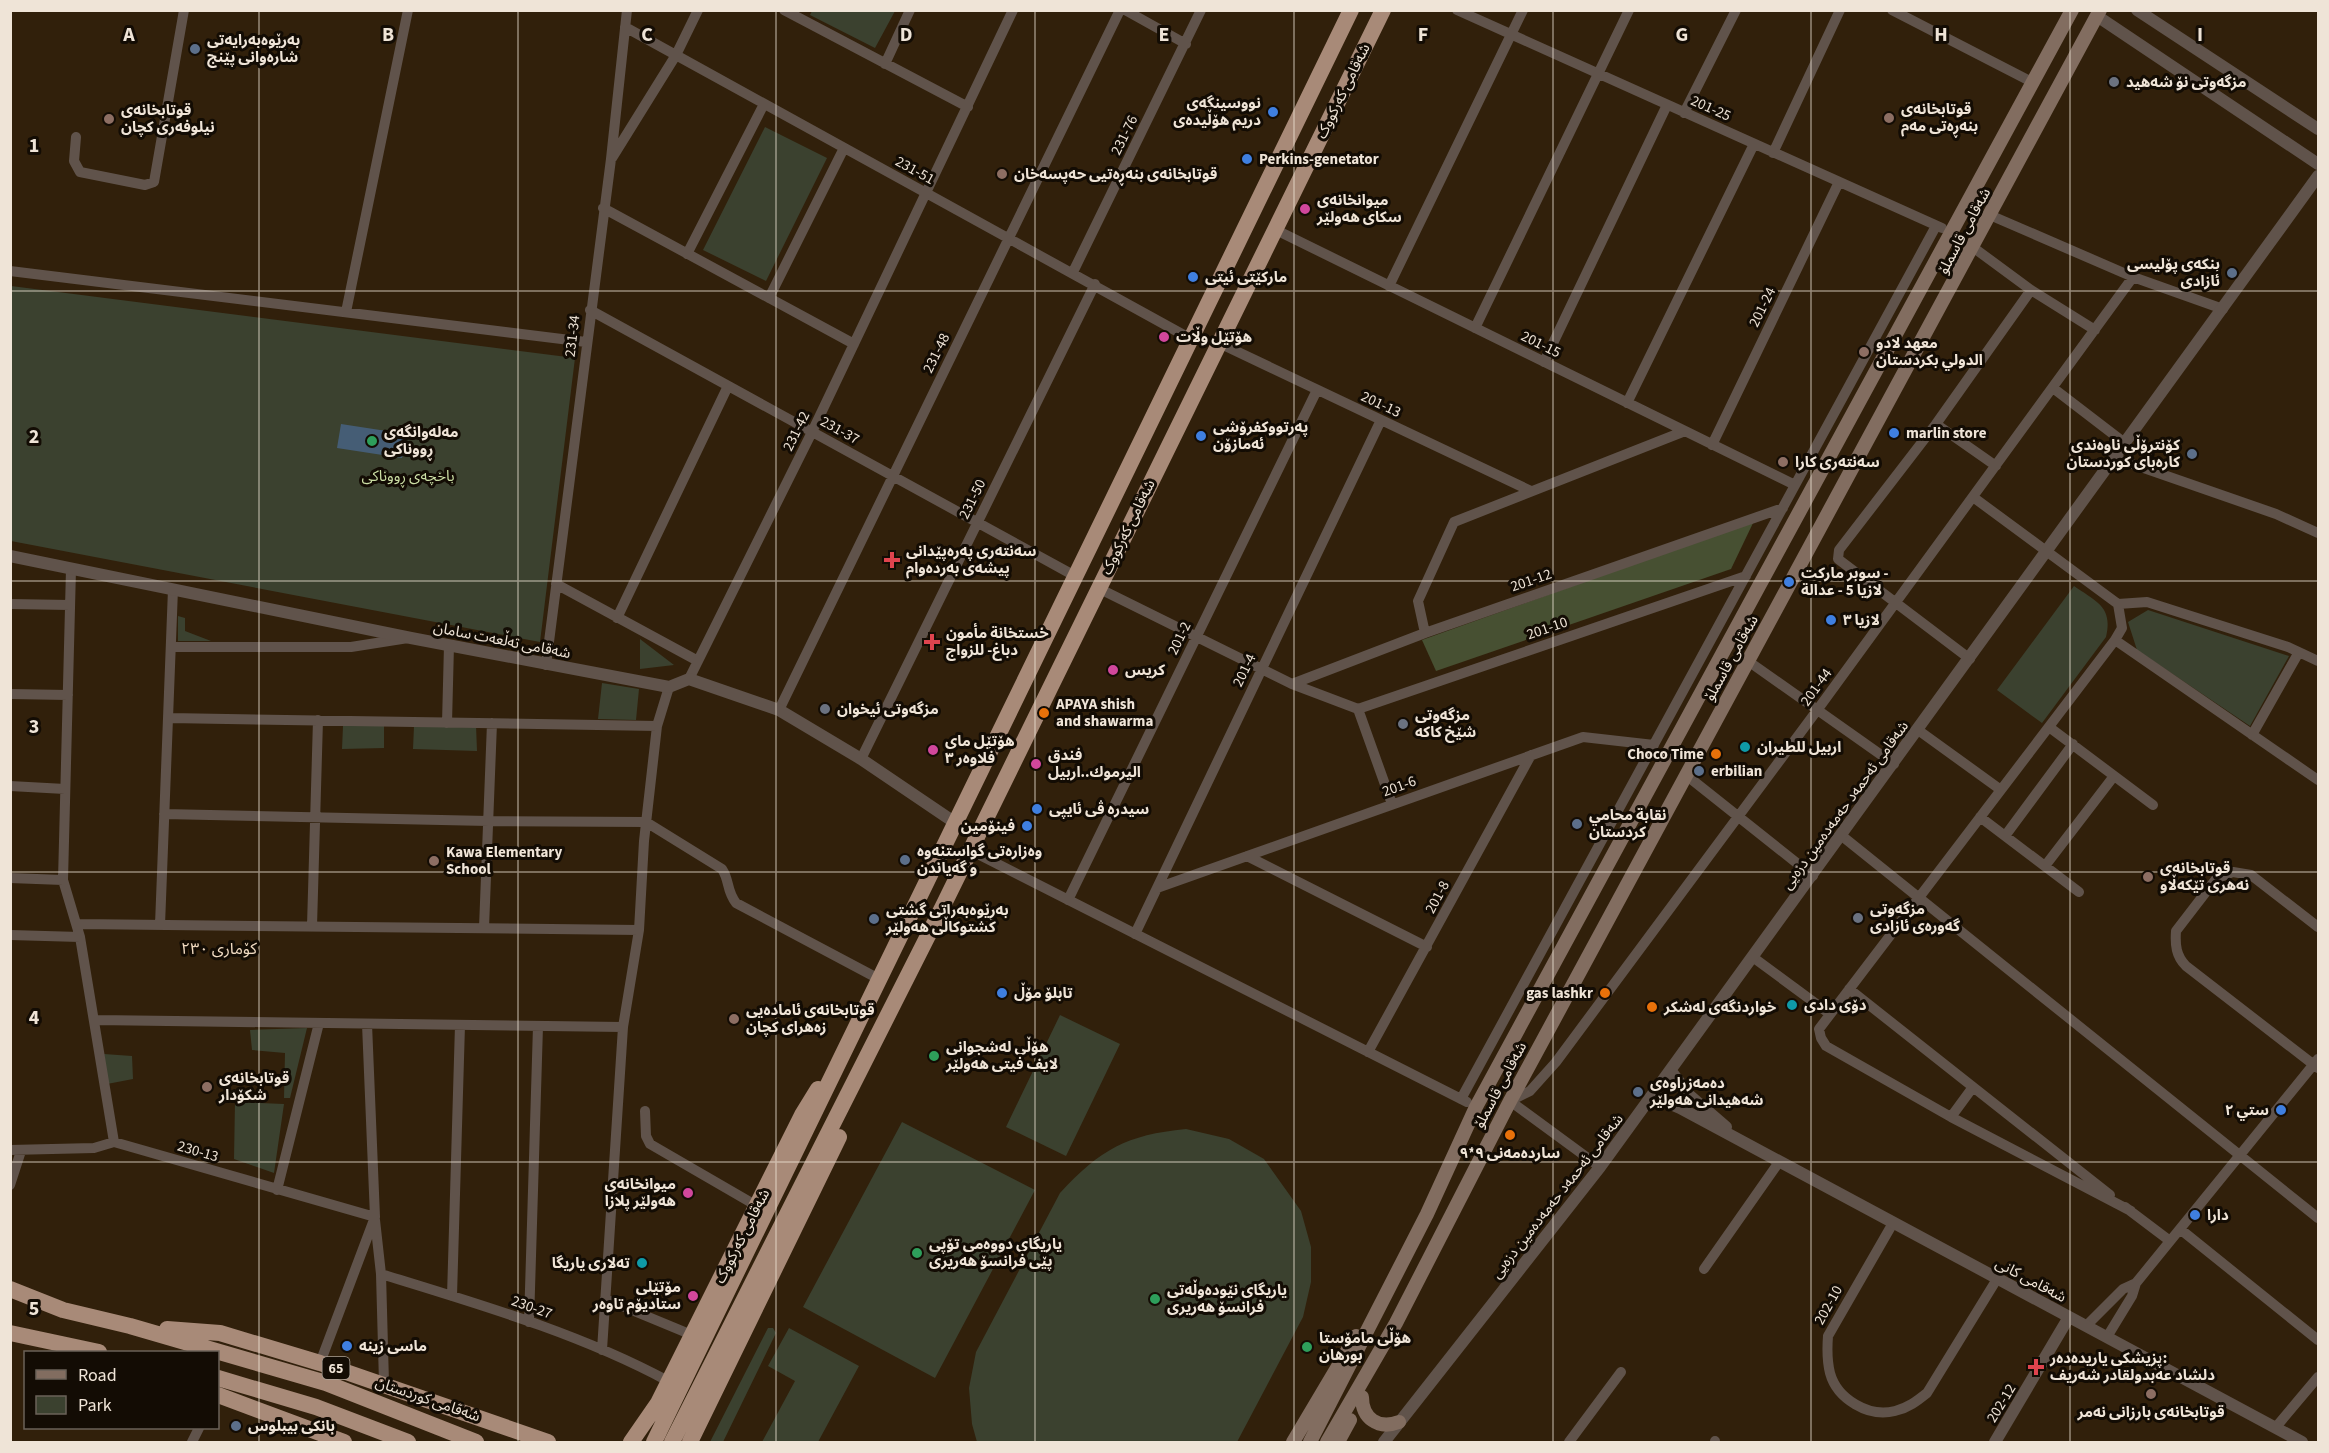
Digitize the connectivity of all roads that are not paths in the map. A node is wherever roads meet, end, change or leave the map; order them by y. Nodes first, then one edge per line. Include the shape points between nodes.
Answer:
1 (184, 10) edge
2 (408, 10) edge
3 (627, 10) edge
4 (698, 10) edge
5 (784, 10) edge
6 (910, 10) edge
7 (1014, 10) edge
8 (1120, 10) edge
9 (1125, 10) edge
10 (1201, 10) edge
11 (1351, 10) edge
12 (1383, 10) edge
13 (1457, 10) edge
14 (1522, 10) edge
15 (1629, 10) edge
16 (1736, 10) edge
17 (1840, 10) edge
18 (1892, 10) edge
19 (2072, 10) edge
20 (2137, 10) edge
21 (2099, 13) edge
22 (804, 15) edge
23 (625, 27) junction
24 (1511, 35) junction
25 (1186, 44) junction
26 (676, 56) junction
27 (885, 64) junction
28 (1598, 74) junction
29 (2034, 83) junction
30 (764, 104) junction
31 (1667, 105) junction
32 (968, 107) junction
33 (1684, 113) junction
34 (2319, 129) edge
35 (76, 137) dead end
36 (1754, 144) junction
37 (844, 148) junction
38 (1773, 153) junction
39 (611, 159) junction
40 (2319, 164) edge
41 (2319, 176) edge
42 (1839, 182) junction
43 (927, 194) junction
44 (603, 208) junction
45 (1992, 216) junction
46 (1936, 226) junction
47 (1274, 230) junction
48 (1953, 233) junction
49 (1009, 237) junction
50 (1974, 248) junction
51 (687, 254) junction
52 (1229, 260) junction
53 (10, 271) edge
54 (1073, 272) junction
55 (1254, 272) junction
56 (2133, 277) junction
57 (1095, 284) junction
58 (1389, 286) junction
59 (2031, 290) junction
60 (769, 298) junction
61 (1208, 304) junction
62 (2223, 309) junction
63 (590, 310) junction
64 (346, 312) junction
65 (1233, 314) junction
66 (1475, 328) junction
67 (2095, 330) junction
68 (1191, 339) junction
69 (586, 342) junction
70 (1219, 343) junction
71 (854, 344) junction
72 (1544, 362) junction
73 (728, 386) junction
74 (2053, 388) junction
75 (1317, 390) junction
76 (1628, 403) junction
77 (1381, 420) junction
78 (1936, 424) junction
79 (1685, 431) junction
80 (812, 432) junction
81 (1712, 444) junction
82 (2126, 444) junction
83 (2115, 458) junction
84 (1996, 465) junction
85 (893, 476) junction
86 (1795, 485) junction
87 (1531, 491) junction
88 (1973, 497) junction
89 (1783, 508) junction
90 (977, 523) junction
91 (2319, 532) edge
92 (2048, 552) junction
93 (10, 556) edge
94 (71, 569) junction
95 (1075, 576) junction
96 (1746, 576) junction
97 (556, 584) junction
98 (1098, 588) junction
99 (173, 589) junction
100 (1895, 603) junction
101 (10, 604) edge
102 (2118, 604) junction
103 (70, 605) junction
104 (617, 618) junction
105 (1425, 633) junction
106 (1196, 637) junction
107 (411, 638) junction
108 (2115, 640) junction
109 (449, 645) junction
110 (171, 646) junction
111 (2299, 652) junction
112 (1970, 659) junction
113 (698, 661) junction
114 (1748, 661) junction
115 (2319, 661) edge
116 (546, 665) junction
117 (1262, 669) junction
118 (689, 680) junction
119 (1292, 684) junction
120 (669, 687) junction
121 (10, 694) edge
122 (68, 695) junction
123 (1358, 709) junction
124 (1818, 709) junction
125 (779, 710) junction
126 (169, 718) junction
127 (318, 720) junction
128 (447, 723) junction
129 (492, 723) junction
130 (657, 726) junction
131 (2049, 727) junction
132 (1918, 730) junction
133 (2252, 735) junction
134 (2073, 744) junction
135 (1654, 745) junction
136 (1531, 755) junction
137 (861, 759) junction
138 (1894, 764) junction
139 (1686, 775) junction
140 (2114, 776) junction
141 (2319, 780) edge
142 (10, 786) edge
143 (65, 789) junction
144 (2001, 790) junction
145 (1392, 804) junction
146 (2153, 805) dead end
147 (164, 814) junction
148 (1737, 815) junction
149 (315, 818) junction
150 (1980, 818) junction
151 (488, 822) junction
152 (646, 822) junction
153 (954, 822) junction
154 (1842, 836) junction
155 (2005, 836) junction
156 (970, 850) junction
157 (1247, 856) junction
158 (2045, 866) junction
159 (1813, 876) junction
160 (10, 878) edge
161 (63, 880) junction
162 (1157, 888) junction
163 (2079, 892) dead end
164 (1918, 898) junction
165 (1068, 900) junction
166 (1589, 901) junction
167 (1612, 913) junction
168 (77, 924) junction
169 (160, 925) junction
170 (312, 926) junction
171 (2319, 927) edge
172 (484, 928) junction
173 (639, 930) junction
174 (1135, 934) junction
175 (10, 935) edge
176 (81, 937) junction
177 (1427, 947) junction
178 (1754, 958) junction
179 (879, 979) junction
180 (1849, 989) junction
181 (1830, 1014) junction
182 (96, 1020) junction
183 (319, 1023) junction
184 (367, 1024) junction
185 (460, 1025) junction
186 (538, 1026) junction
187 (623, 1027) junction
188 (854, 1030) junction
189 (874, 1043) junction
190 (1368, 1052) junction
191 (2317, 1064) edge
192 (1671, 1071) junction
193 (1973, 1087) junction
194 (1652, 1096) junction
195 (1461, 1100) junction
196 (1510, 1101) junction
197 (1476, 1107) junction
198 (645, 1111) dead end
199 (1951, 1117) junction
200 (114, 1142) junction
201 (1745, 1144) junction
202 (16, 1151) edge
203 (2241, 1154) junction
204 (1779, 1162) junction
205 (1600, 1167) junction
206 (10, 1185) edge
207 (277, 1190) junction
208 (757, 1206) junction
209 (2131, 1211) junction
210 (375, 1216) junction
211 (2319, 1218) edge
212 (1893, 1223) junction
213 (2180, 1229) junction
214 (2170, 1241) junction
215 (1704, 1269) dead end
216 (381, 1274) junction
217 (1997, 1279) junction
218 (2136, 1283) junction
219 (10, 1289) edge
220 (452, 1296) junction
221 (605, 1299) junction
222 (10, 1302) edge
223 (1380, 1303) junction
224 (63, 1310) junction
225 (2069, 1317) junction
226 (529, 1322) junction
227 (1396, 1323) junction
228 (130, 1326) junction
229 (2086, 1326) junction
230 (12, 1333) edge
231 (692, 1335) junction
232 (2107, 1337) junction
233 (2319, 1340) edge
234 (602, 1350) junction
235 (90, 1351) edge
236 (216, 1351) edge
237 (219, 1352) edge
238 (320, 1363) junction
239 (1621, 1372) dead end
240 (2319, 1377) edge
241 (219, 1378) edge
242 (668, 1382) junction
243 (384, 1383) junction
244 (219, 1395) edge
245 (1362, 1397) junction
246 (658, 1403) junction
247 (1399, 1422) junction
248 (2276, 1427) junction
249 (199, 1429) edge
250 (542, 1440) edge
251 (691, 1441) edge
252 (192, 1443) edge
253 (344, 1443) edge
254 (408, 1443) edge
255 (476, 1443) edge
256 (554, 1443) edge
257 (619, 1443) edge
258 (631, 1443) edge
259 (654, 1443) edge
260 (672, 1443) edge
261 (1293, 1443) edge
262 (1310, 1443) edge
263 (1327, 1443) edge
264 (1338, 1443) edge
265 (1384, 1443) edge
266 (1569, 1443) edge
267 (1995, 1443) edge
268 (2302, 1443) edge

1 - 35 street via 154,182 145,185 80,172 74,161
2 - 64 street
3 - 23 street, 231-34
4 - 26 street
5 - 22 street
6 - 27 street
7 - 32 street, 231-42
8 - 49 street, 231-48
9 - 25 street
10 - 25 street, 231-76
11 - 52 highway, شەقامی کەرکووک
12 - 47 highway, شەقامی کەرکووک
13 - 24 street, 201-25
14 - 24 street
15 - 28 street
16 - 33 street
17 - 38 street
18 - 29 street
19 - 29 main road, شەقامی قاسملۆ
20 - 34 street
21 - 40 street
21 - 45 main road, شەقامی قاسملۆ
22 - 27 street
23 - 26 street, 231-51
23 - 39 street, 231-34
24 - 28 street, 201-25
24 - 58 street
25 - 54 street, 231-76
26 - 30 street, 231-51
26 - 39 street
27 - 32 street
28 - 31 street, 201-25
28 - 66 street
29 - 48 main road, شەقامی قاسملۆ
30 - 37 street, 231-51
30 - 51 street
31 - 33 street, 201-25
31 - 72 street
32 - 43 street, 231-42
33 - 36 street, 201-25
36 - 38 street, 201-25
36 - 76 street
37 - 43 street, 231-51
37 - 60 street
38 - 42 street, 201-25
39 - 44 street, 231-34
41 - 62 street, شەقامی ئەحمەد حەمەدەمین دزەیی
42 - 46 street, 201-25
42 - 81 street, 201-24
43 - 49 street, 231-51
43 - 71 street, 231-42
44 - 51 street
44 - 63 street, 231-34
45 - 50 main road, شەقامی قاسملۆ
45 - 56 street
46 - 48 street, 201-25
46 - 86 street
47 - 55 highway, شەقامی کەرکووک
47 - 58 street, 201-15
48 - 166 main road, شەقامی قاسملۆ
49 - 54 street, 231-51
49 - 85 street, 231-48
50 - 59 street
50 - 114 main road, شەقامی قاسملۆ
51 - 60 street
52 - 55 highway via 1228,271 1233,278 1246,279
52 - 61 highway, شەقامی کەرکووک
53 - 64 street
54 - 57 street, 231-51
55 - 65 highway, شەقامی کەرکووک
56 - 62 street
56 - 67 street, 201-44
57 - 68 street, 231-51
57 - 90 street, 231-50
58 - 66 street, 201-15
59 - 67 street
59 - 78 street
60 - 71 street
61 - 65 highway via 1223,295 1233,302
61 - 68 highway, شەقامی کەرکووک
62 - 82 street, شەقامی ئەحمەد حەمەدەمین دزەیی
63 - 69 street, 231-34
63 - 73 street, 231-37
64 - 69 street
65 - 70 highway, شەقامی کەرکووک
66 - 72 street, 201-15
67 - 74 street, 201-44
68 - 95 highway, شەقامی کەرکووک
69 - 97 street, 231-34
70 - 75 street, 201-13
70 - 98 highway, شەقامی کەرکووک
71 - 80 street, 231-42
72 - 76 street, 201-15
73 - 80 street, 231-37
73 - 104 street
74 - 82 street
74 - 84 street, 201-44
75 - 77 street, 201-13
75 - 106 street, 201-2
76 - 79 street, 201-15
77 - 87 street, 201-13
77 - 117 street, 201-4
78 - 84 street
78 - 100 street via 1839,550 1838,559
79 - 81 street, 201-15
79 - 87 street
80 - 85 street, 231-37
80 - 113 street, 231-42
81 - 86 street, 201-15
82 - 83 street, شەقامی ئەحمەد حەمەدەمین دزەیی
83 - 91 street via 2276,513
83 - 92 street, شەقامی ئەحمەد حەمەدەمین دزەیی
84 - 88 street, 201-44
85 - 90 street, 231-37
85 - 125 street, 231-48
86 - 89 street
87 - 105 street via 1454,522 1418,601
88 - 92 street
88 - 100 street, 201-44
89 - 96 street
89 - 105 street, 201-12
90 - 95 street, 231-37
90 - 137 street, 231-50
92 - 102 street
92 - 112 street, شەقامی ئەحمەد حەمەدەمین دزەیی
93 - 94 street, شەقامی تەڵعەت سامان
94 - 99 street, شەقامی تەڵعەت سامان
94 - 103 street
95 - 153 highway, شەقامی کەرکووک
96 - 123 street, 201-10
96 - 135 street
97 - 104 street
97 - 116 street, 231-34
98 - 106 street
98 - 156 highway, شەقامی کەرکووک
99 - 107 street, شەقامی تەڵعەت سامان
99 - 110 street
100 - 112 street
100 - 124 street, 201-44
101 - 103 street
102 - 108 street via 2122,628
102 - 111 street via 2147,602
103 - 122 street
104 - 113 street
105 - 119 street, 201-12
106 - 117 street
106 - 165 street, 201-2
107 - 109 street, شەقامی تەڵعەت سامان
107 - 110 street via 351,647
108 - 131 street
108 - 133 street
109 - 116 street, شەقامی تەڵعەت سامان
109 - 128 street
110 - 126 street
111 - 115 street
111 - 133 street
112 - 132 street, شەقامی ئەحمەد حەمەدەمین دزەیی
113 - 118 street, 231-42
114 - 124 street
114 - 139 main road, شەقامی قاسملۆ
116 - 120 street, شەقامی تەڵعەت سامان
117 - 119 street
117 - 162 street, 201-4
118 - 120 street, شەقامی تەڵعەت سامان
118 - 125 street
119 - 123 street
120 - 130 street
121 - 122 street
122 - 143 street
123 - 145 street
124 - 138 street
124 - 148 street, 201-44
125 - 137 street
126 - 127 street
126 - 147 street
127 - 128 street
127 - 149 street
128 - 129 street
129 - 130 street
129 - 151 street
130 - 152 street
131 - 134 street
131 - 144 street
132 - 138 street, شەقامی ئەحمەد حەمەدەمین دزەیی
132 - 144 street
133 - 141 street
134 - 140 street
134 - 155 street
135 - 136 street, 201-6 via 1583,737
135 - 195 street
136 - 145 street, 201-6
136 - 177 street, 201-8
137 - 153 street
138 - 154 street, شەقامی ئەحمەد حەمەدەمین دزەیی
139 - 148 street
139 - 167 main road, شەقامی قاسملۆ
140 - 146 street
140 - 158 street
142 - 143 street
143 - 161 street
144 - 150 street
145 - 157 street, 201-6
147 - 149 street
147 - 169 street
148 - 159 street
148 - 196 street, 201-44 via 1556,1062 1530,1091
149 - 151 street
149 - 170 street
150 - 155 street
150 - 164 street
151 - 152 street
151 - 172 street
152 - 173 street
152 - 179 street via 722,869 727,876 728,892 736,903
153 - 179 highway, شەقامی کەرکووک
154 - 159 street, شەقامی ئەحمەد حەمەدەمین دزەیی
154 - 164 street
155 - 158 street
156 - 165 street
156 - 189 highway, شەقامی کەرکووک
157 - 162 street, 201-6
157 - 177 street
158 - 163 street
159 - 178 street, شەقامی ئەحمەد حەمەدەمین دزەیی
160 - 161 street
161 - 168 street
162 - 174 street, 201-4
164 - 180 street
164 - 203 street
165 - 174 street
166 - 167 main road
166 - 197 main road, شەقامی قاسملۆ
167 - 196 main road, شەقامی قاسملۆ
168 - 169 street
168 - 176 street
169 - 170 street
170 - 172 street
171 - 191 street via 2251,875 2233,872 2216,879 2176,931 2175,939 2176,951 2186,966
172 - 173 street
173 - 187 street
174 - 190 street
175 - 176 street
176 - 182 street
177 - 190 street, 201-8
178 - 181 street
178 - 192 street, شەقامی ئەحمەد حەمەدەمین دزەیی
179 - 188 highway, شەقامی کەرکووک
180 - 181 street
180 - 193 street
181 - 199 street via 1819,1029 1826,1046
182 - 183 street
182 - 200 street
183 - 184 street
183 - 207 street
184 - 185 street
184 - 210 street
185 - 186 street
185 - 220 street
186 - 187 street
186 - 226 street
187 - 221 street
188 - 208 highway, شەقامی کەرکووک via 802,1115
188 - 259 highway, شەقامی کەرکووک
189 - 251 highway, شەقامی کەرکووک via 843,1129
189 - 260 highway, شەقامی کەرکووک
190 - 195 street
191 - 203 street
192 - 194 street, شەقامی ئەحمەد حەمەدەمین دزەیی
192 - 201 street, شەقامی کانی via 1689,1095
193 - 199 street
193 - 209 street
194 - 201 street, شەقامی کانی
194 - 205 street, شەقامی ئەحمەد حەمەدەمین دزەیی
195 - 197 street
196 - 205 street
196 - 227 main road, شەقامی قاسملۆ
197 - 223 main road, شەقامی قاسملۆ via 1427,1214
198 - 208 street via 645,1136 650,1144
199 - 209 street
200 - 202 street via 94,1149
200 - 207 street, 230-13
201 - 204 street, شەقامی کانی
202 - 206 street
203 - 211 street
203 - 213 street
204 - 212 street, شەقامی کانی
204 - 215 street
205 - 247 street, شەقامی ئەحمەد حەمەدەمین دزەیی
207 - 210 street, 230-13
208 - 231 highway, شەقامی کەرکووک
209 - 214 street
210 - 216 street
210 - 238 street
212 - 217 street, شەقامی کانی
212 - 217 street, 202-10 via 1828,1336 1830,1376 1840,1393 1855,1405 1874,1412 1893,1412 1912,1405 1927,1393
213 - 214 street
213 - 233 street
214 - 218 street
216 - 220 street, 230-27
216 - 243 street
217 - 225 street, شەقامی کانی
218 - 229 street via 2123,1289
218 - 232 street
219 - 224 highway, شەقامی کوردستان / 65
220 - 226 street, 230-27
221 - 231 street
221 - 234 street
222 - 224 highway, شەقامی کوردستان / 65
223 - 261 main road, شەقامی قاسملۆ via 1344,1354
223 - 262 main road, شەقامی قاسملۆ
224 - 228 highway, شەقامی کوردستان / 65
225 - 229 street, شەقامی کانی
225 - 267 street, 202-12
226 - 234 street, 230-27
227 - 245 main road, شەقامی قاسملۆ
227 - 263 main road, شەقامی قاسملۆ
228 - 236 highway, شەقامی کوردستان / 65
228 - 238 highway, شەقامی کوردستان / 65 via 220,1333
229 - 232 street, شەقامی کانی
230 - 235 highway
231 - 242 highway, شەقامی کەرکووک
232 - 248 street, شەقامی کانی
234 - 242 street, 230-27
237 - 255 highway, شەقامی کوردستان / 65 via 326,1383
238 - 243 highway, شەقامی کوردستان / 65
239 - 266 street
240 - 248 street
241 - 254 highway via 316,1407
242 - 246 highway, شەقامی کەرکووک
243 - 250 highway, شەقامی کوردستان / 65
244 - 253 highway
245 - 247 main road via 1370,1419 1384,1425
245 - 264 main road, شەقامی قاسملۆ
246 - 257 highway
246 - 258 highway, شەقامی کەرکووک
247 - 265 street, شەقامی ئەحمەد حەمەدەمین دزەیی
248 - 268 street, شەقامی کانی
249 - 252 street
250 - 256 highway, شەقامی کوردستان

